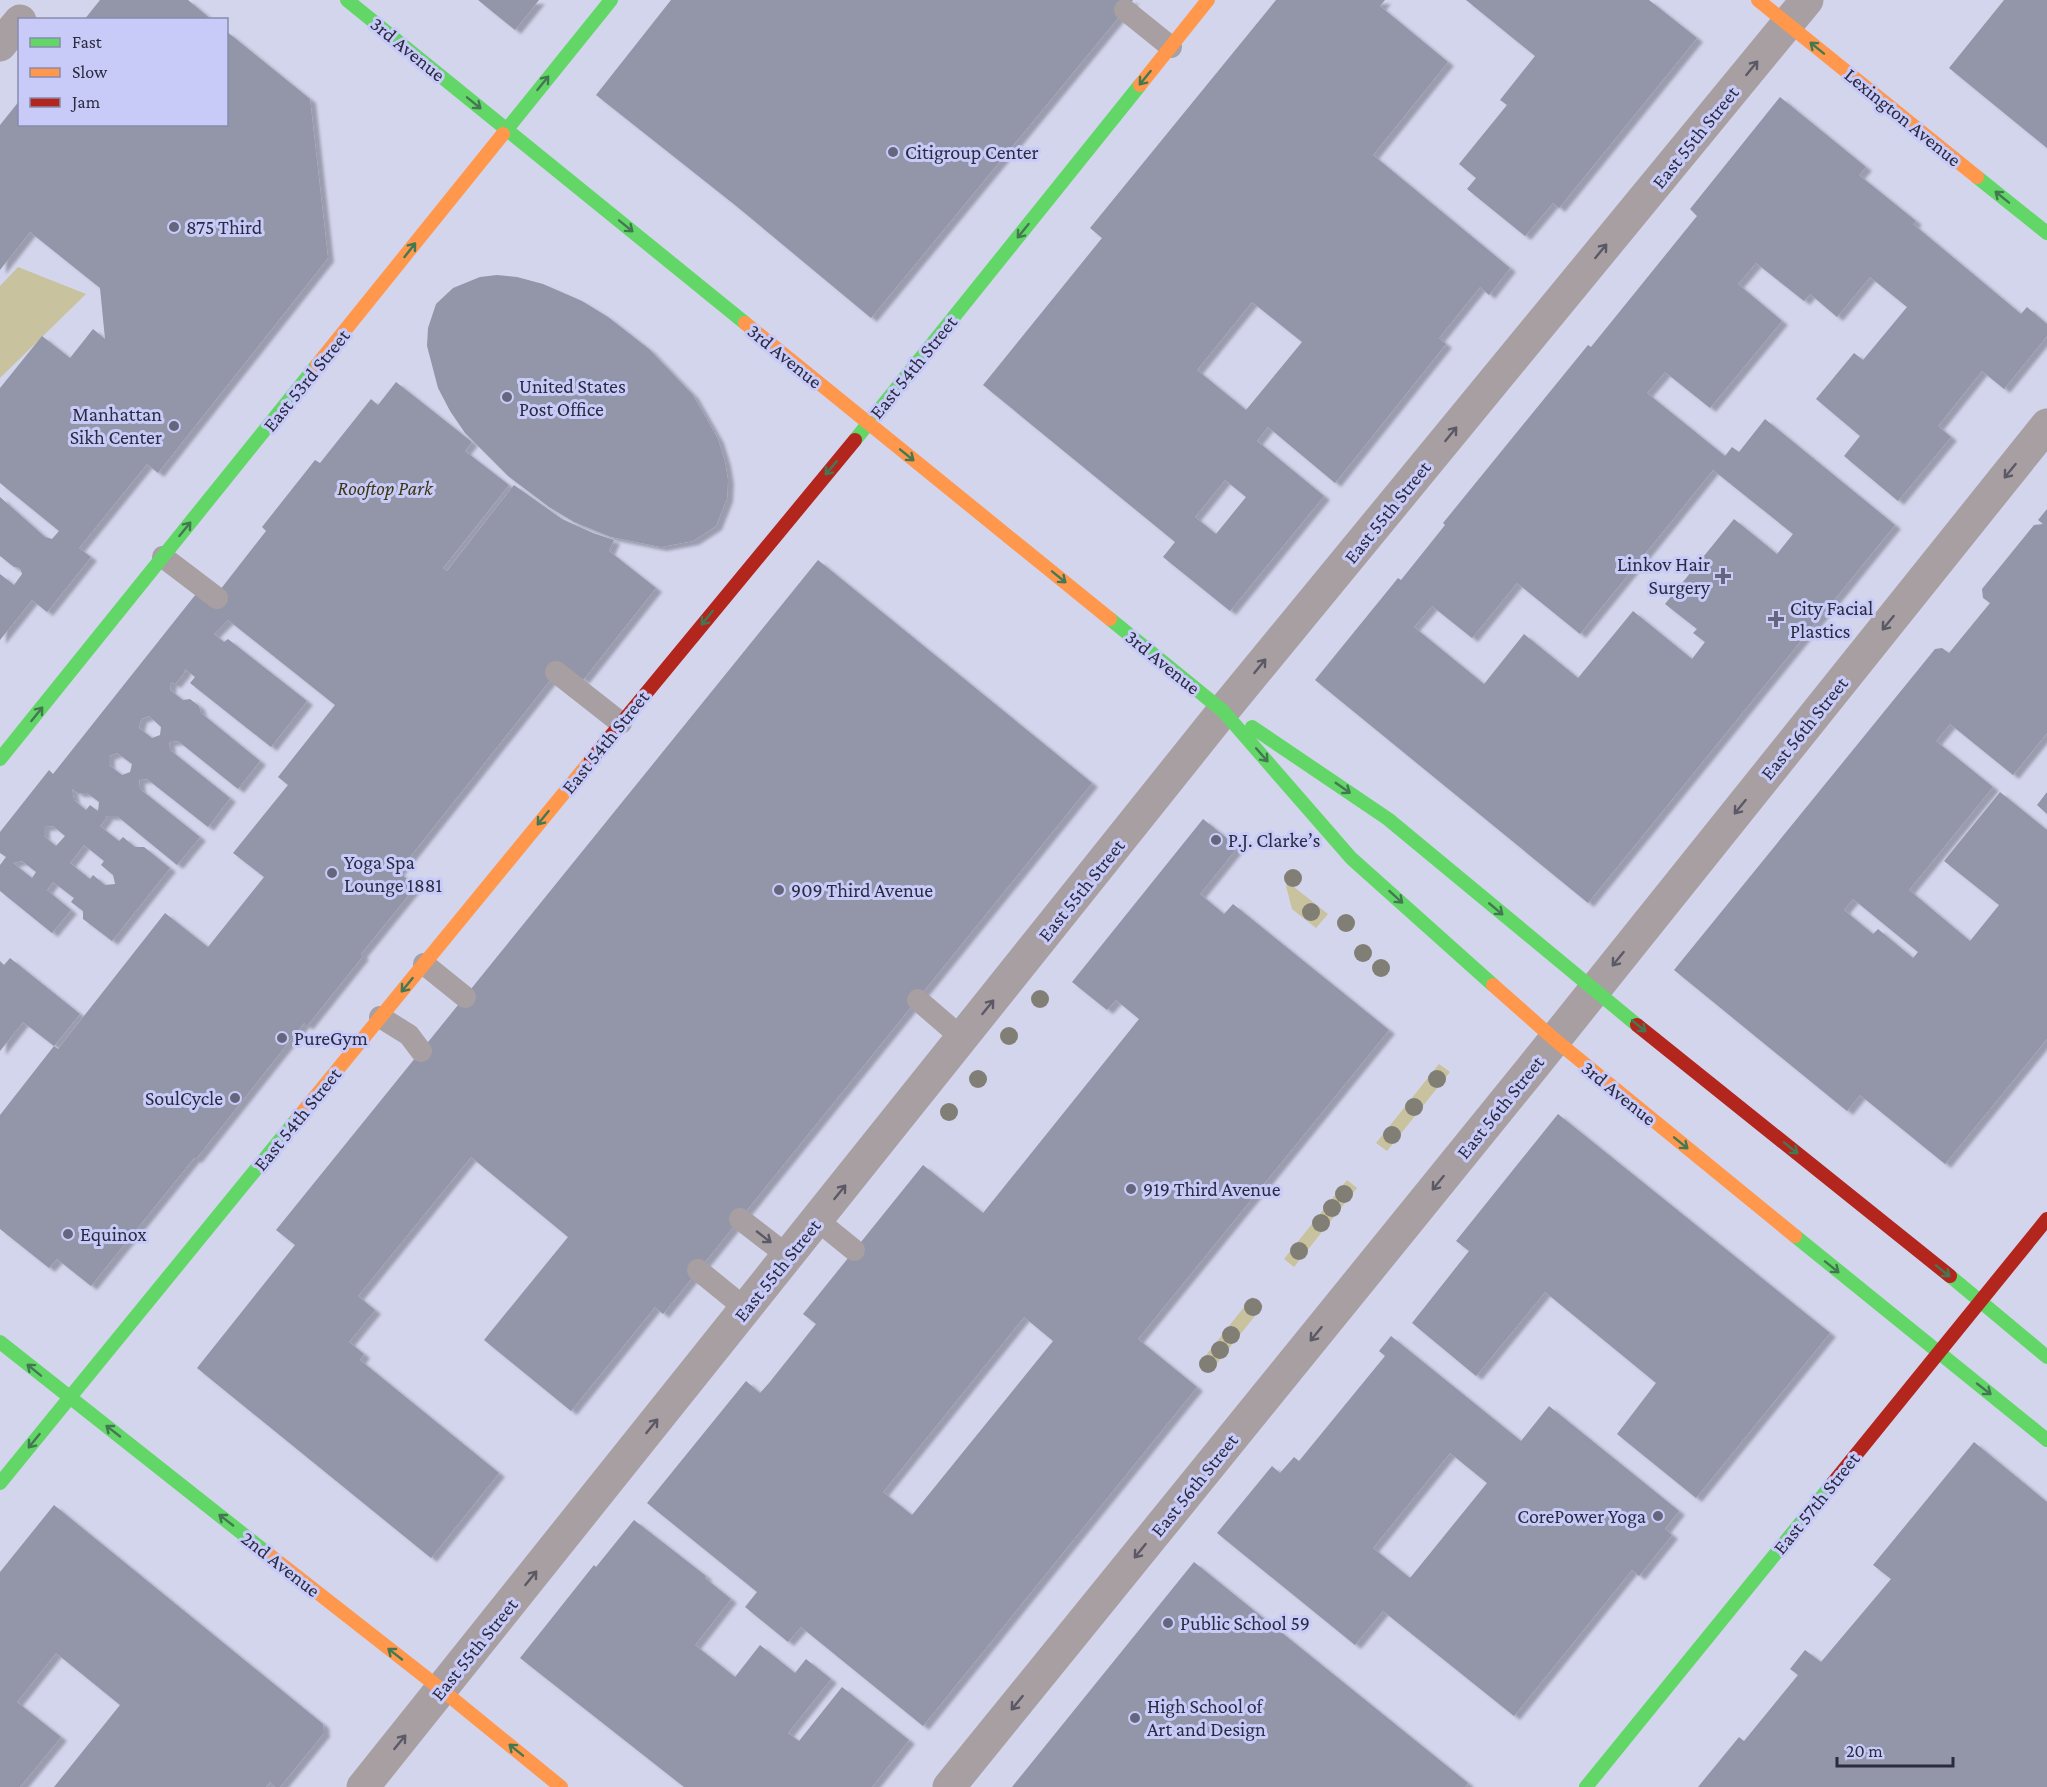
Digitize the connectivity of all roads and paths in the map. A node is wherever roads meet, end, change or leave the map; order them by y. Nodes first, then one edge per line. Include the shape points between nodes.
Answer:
1 (37, 0) edge
2 (347, 0) edge
3 (611, 0) edge
4 (1208, 0) edge
5 (1758, 0) edge
6 (1125, 10) dead end
7 (1798, 12) edge
8 (22, 18) edge
9 (18, 22) edge
10 (0, 45) edge
11 (1171, 46) junction
12 (507, 129) junction
13 (2047, 233) edge
14 (868, 423) junction
15 (2047, 425) edge
16 (163, 557) junction
17 (217, 598) dead end
18 (556, 672) dead end
19 (1224, 711) junction
20 (621, 723) junction
21 (0, 759) edge
22 (424, 964) junction
23 (1594, 989) junction
24 (465, 997) dead end
25 (918, 1000) dead end
26 (380, 1017) junction
27 (962, 1038) junction
28 (1554, 1039) junction
29 (422, 1051) dead end
30 (740, 1219) dead end
31 (2047, 1219) edge
32 (817, 1220) junction
33 (854, 1250) dead end
34 (788, 1256) junction
35 (698, 1270) dead end
36 (1980, 1300) junction
37 (746, 1309) junction
38 (0, 1342) edge
39 (1938, 1353) junction
40 (2047, 1357) edge
41 (69, 1398) junction
42 (2047, 1440) edge
43 (0, 1483) edge
44 (442, 1690) junction
45 (363, 1787) edge
46 (561, 1787) edge
47 (949, 1787) edge
48 (1586, 1787) edge

1 - 8 street
2 -> 12 main road, 3rd Avenue
12 -> 3 main road, East 53rd Street
4 - 11 main road, East 54th Street
5 - 7 main road, Lexington Avenue
6 - 11 lane
13 -> 7 main road, Lexington Avenue
19 -> 7 street, East 55th Street
9 - 10 street
11 -> 14 main road, East 54th Street
12 -> 14 main road, 3rd Avenue
16 -> 12 main road, East 53rd Street
14 -> 19 main road, 3rd Avenue
14 -> 20 main road, East 54th Street
15 -> 23 street, East 56th Street
16 - 17 lane
21 -> 16 main road, East 53rd Street
18 - 20 lane
19 -> 23 main road, 3rd Avenue via 1388,819
27 -> 19 street, East 55th Street
19 -> 28 main road, 3rd Avenue via 1352,858
20 -> 22 main road, East 54th Street
22 - 24 lane
22 -> 26 main road, East 54th Street
23 - 28 street, East 56th Street
23 -> 36 main road, 3rd Avenue
25 - 27 lane
26 - 29 lane via 408,1035
26 - 41 main road, East 54th Street
32 -> 27 street, East 55th Street
28 -> 39 main road, 3rd Avenue
28 -> 47 street, East 56th Street
30 -> 34 lane
31 - 36 main road, East 57th Street
32 - 33 lane
32 - 34 street, East 55th Street
34 - 37 street, East 55th Street
35 - 37 lane
36 - 39 main road, East 57th Street
36 - 40 main road, 3rd Avenue
44 -> 37 street, East 55th Street
41 -> 38 main road, 2nd Avenue
39 -> 42 main road, 3rd Avenue
39 - 48 main road, East 57th Street
41 -> 43 main road, East 54th Street
44 -> 41 main road, 2nd Avenue
45 -> 44 street, East 55th Street
46 -> 44 main road, 2nd Avenue

